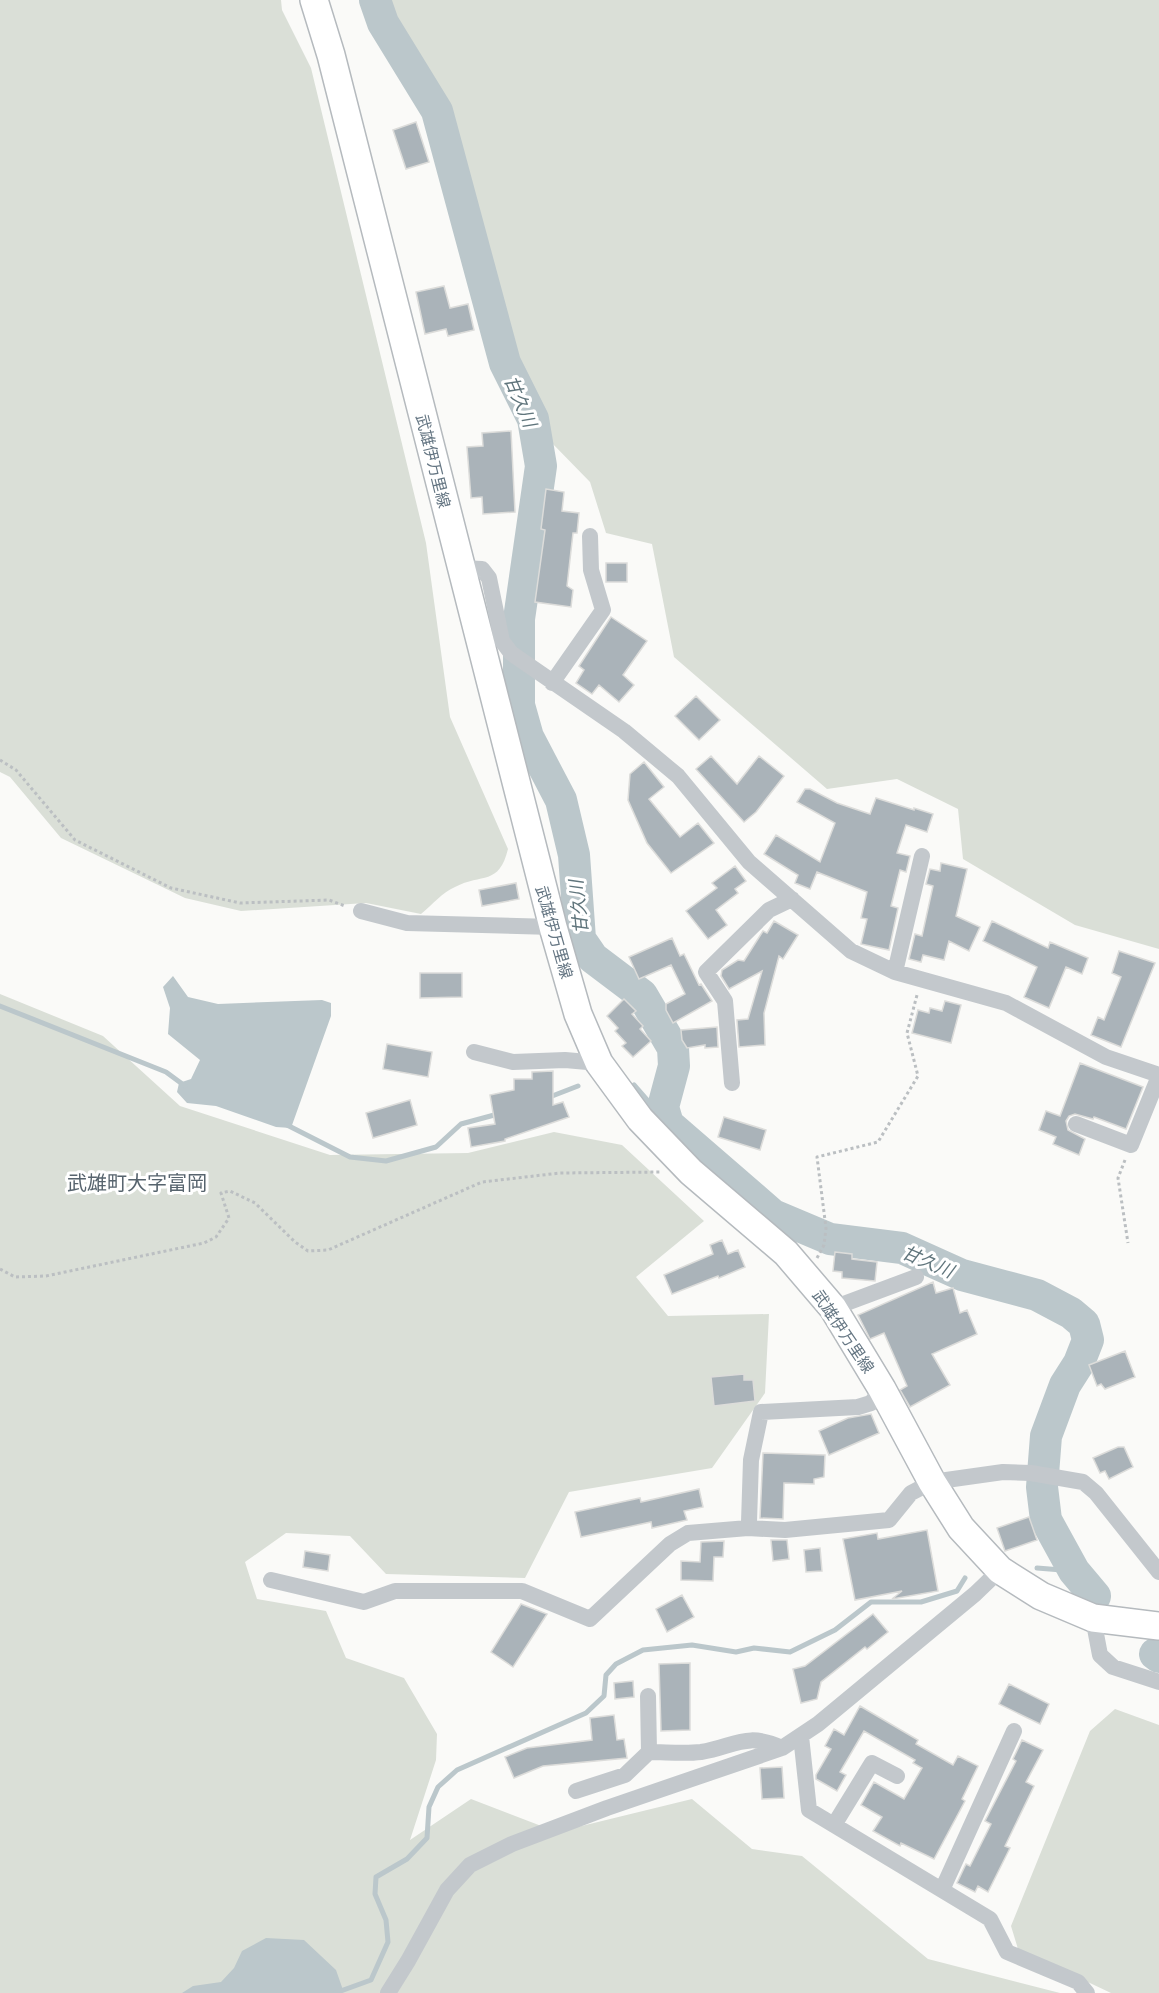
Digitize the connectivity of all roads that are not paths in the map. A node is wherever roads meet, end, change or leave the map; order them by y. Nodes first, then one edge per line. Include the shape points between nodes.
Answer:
1 (314, 0) edge
2 (590, 536) dead end
3 (461, 568) junction
4 (552, 683) junction
5 (922, 856) dead end
6 (792, 899) junction
7 (361, 911) road end
8 (552, 927) junction
9 (895, 972) junction
10 (474, 1052) dead end
11 (599, 1063) junction
12 (1159, 1076) edge
13 (732, 1083) dead end
14 (1076, 1124) dead end
15 (916, 1277) dead end
16 (832, 1308) junction
17 (882, 1389) junction
18 (932, 1482) junction
19 (748, 1522) dead end
20 (1000, 1570) junction
21 (1159, 1572) edge
22 (271, 1580) dead end
23 (1093, 1618) junction
24 (1159, 1626) edge
25 (1159, 1682) edge
26 (648, 1696) dead end
27 (1014, 1731) dead end
28 (801, 1736) junction
29 (782, 1748) junction
30 (649, 1752) junction
31 (897, 1776) dead end
32 (576, 1791) dead end
33 (834, 1825) junction
34 (942, 1890) junction
35 (387, 1993) edge
36 (1087, 1993) edge

1 - 3 main road, 武雄伊万里線
2 - 4 street via 591,570 603,610
3 - 4 street via 482,569 489,578 502,641
3 - 8 main road, 武雄伊万里線
4 - 6 street via 624,731 678,776 749,862
5 - 9 street
6 - 9 street via 851,951
6 - 13 street via 769,910 706,972 725,1001
7 - 8 street via 407,923
8 - 11 main road, 武雄伊万里線 via 578,1014
9 - 12 street via 1006,1003 1106,1057
10 - 11 street via 513,1062
11 - 16 main road, 武雄伊万里線 via 640,1119 691,1172 786,1253
12 - 14 street via 1131,1145
15 - 16 street
16 - 17 main road, 武雄伊万里線
17 - 18 main road, 武雄伊万里線
17 - 19 street via 872,1402 858,1407 760,1412
18 - 20 main road, 武雄伊万里線 via 961,1528
18 - 21 street via 1003,1472 1083,1482
18 - 22 street via 911,1494 889,1520 785,1530 748,1528 688,1533 670,1544 590,1619 522,1591 395,1592 364,1602
20 - 23 main road, 武雄伊万里線 via 1041,1596
20 - 28 street
23 - 24 main road, 武雄伊万里線
23 - 25 street via 1100,1655 1113,1667
26 - 30 street
27 - 34 street
28 - 29 street
28 - 33 street via 809,1810
29 - 30 street via 745,1739 700,1752
29 - 35 street via 607,1808 512,1844 470,1865 447,1890
30 - 32 street via 625,1775
31 - 33 street via 872,1763
33 - 34 street
34 - 36 street via 990,1919 1007,1952 1078,1983

